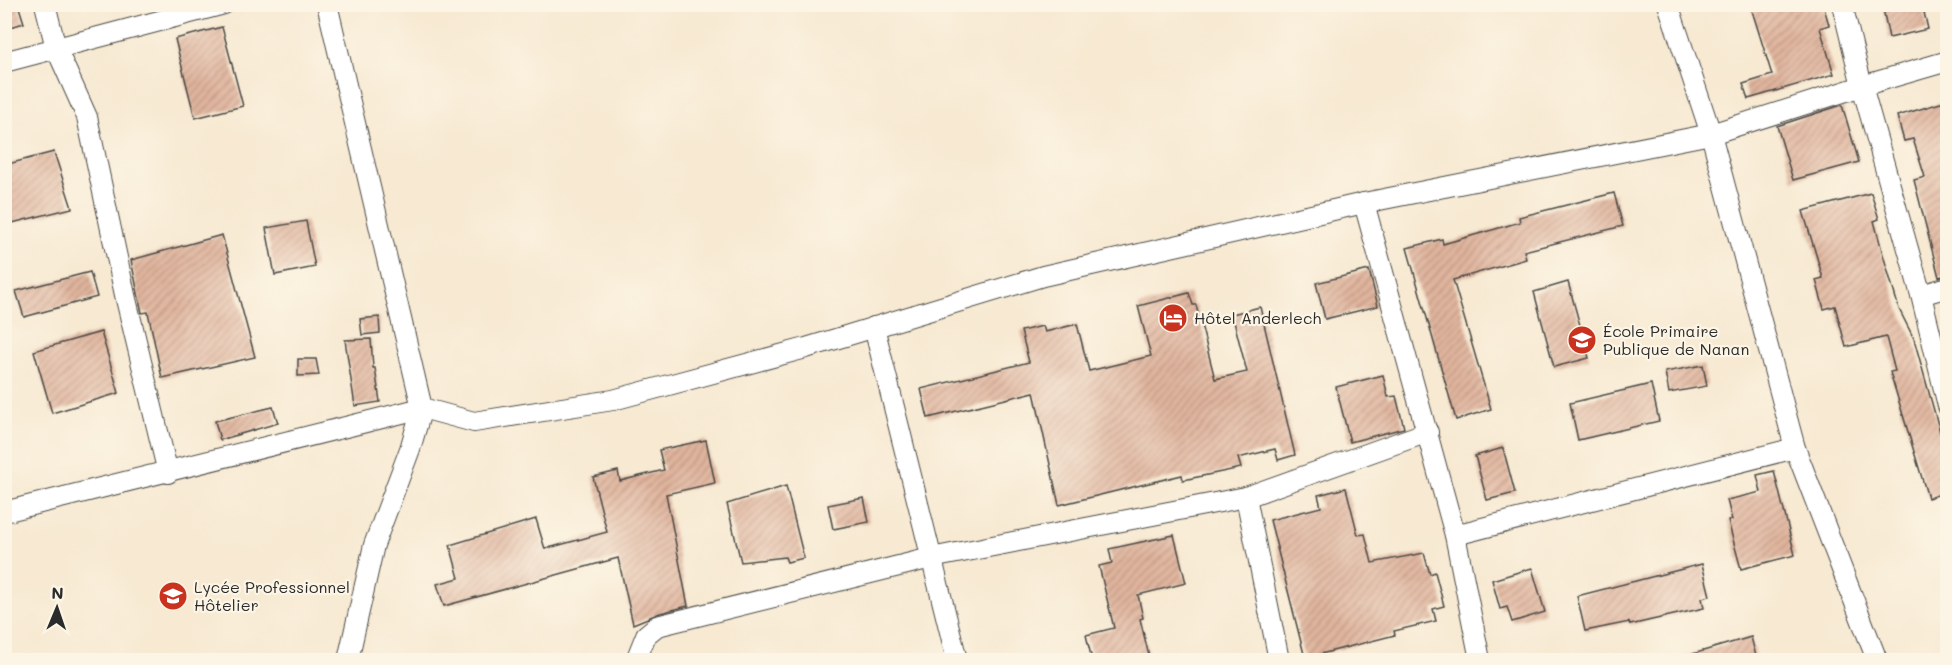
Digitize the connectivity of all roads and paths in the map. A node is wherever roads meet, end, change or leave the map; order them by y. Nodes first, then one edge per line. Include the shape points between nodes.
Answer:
1 (45, 4) edge
2 (224, 4) edge
3 (327, 4) edge
4 (1668, 4) edge
5 (1842, 4) edge
6 (56, 48) junction
7 (1947, 61) edge
8 (4, 62) edge
9 (1862, 86) junction
10 (1711, 134) junction
11 (1364, 204) junction
12 (1947, 287) edge
13 (1921, 295) junction
14 (874, 327) junction
15 (1947, 406) edge
16 (422, 408) junction
17 (1428, 432) junction
18 (1795, 448) junction
19 (168, 473) junction
20 (1246, 497) junction
21 (4, 512) edge
22 (1455, 535) junction
23 (931, 558) junction
24 (348, 660) edge
25 (636, 660) edge
26 (957, 660) edge
27 (1279, 660) edge
28 (1480, 660) edge
29 (1877, 660) edge

1 - 6 street
2 - 6 street
3 - 16 street
4 - 10 street
5 - 9 street
6 - 8 street
6 - 19 street via 87,117
7 - 9 street
9 - 10 street
9 - 13 street
10 - 11 street
10 - 18 street
11 - 14 street via 1043,276
11 - 17 street
12 - 13 street
13 - 15 street
14 - 16 street via 613,400 474,422
14 - 23 street
16 - 19 street
16 - 24 street via 374,545
17 - 20 street
17 - 22 street
18 - 22 street
18 - 29 street
19 - 21 street
20 - 23 street
20 - 27 street
22 - 28 street
23 - 25 street via 657,626 646,635
23 - 26 street

